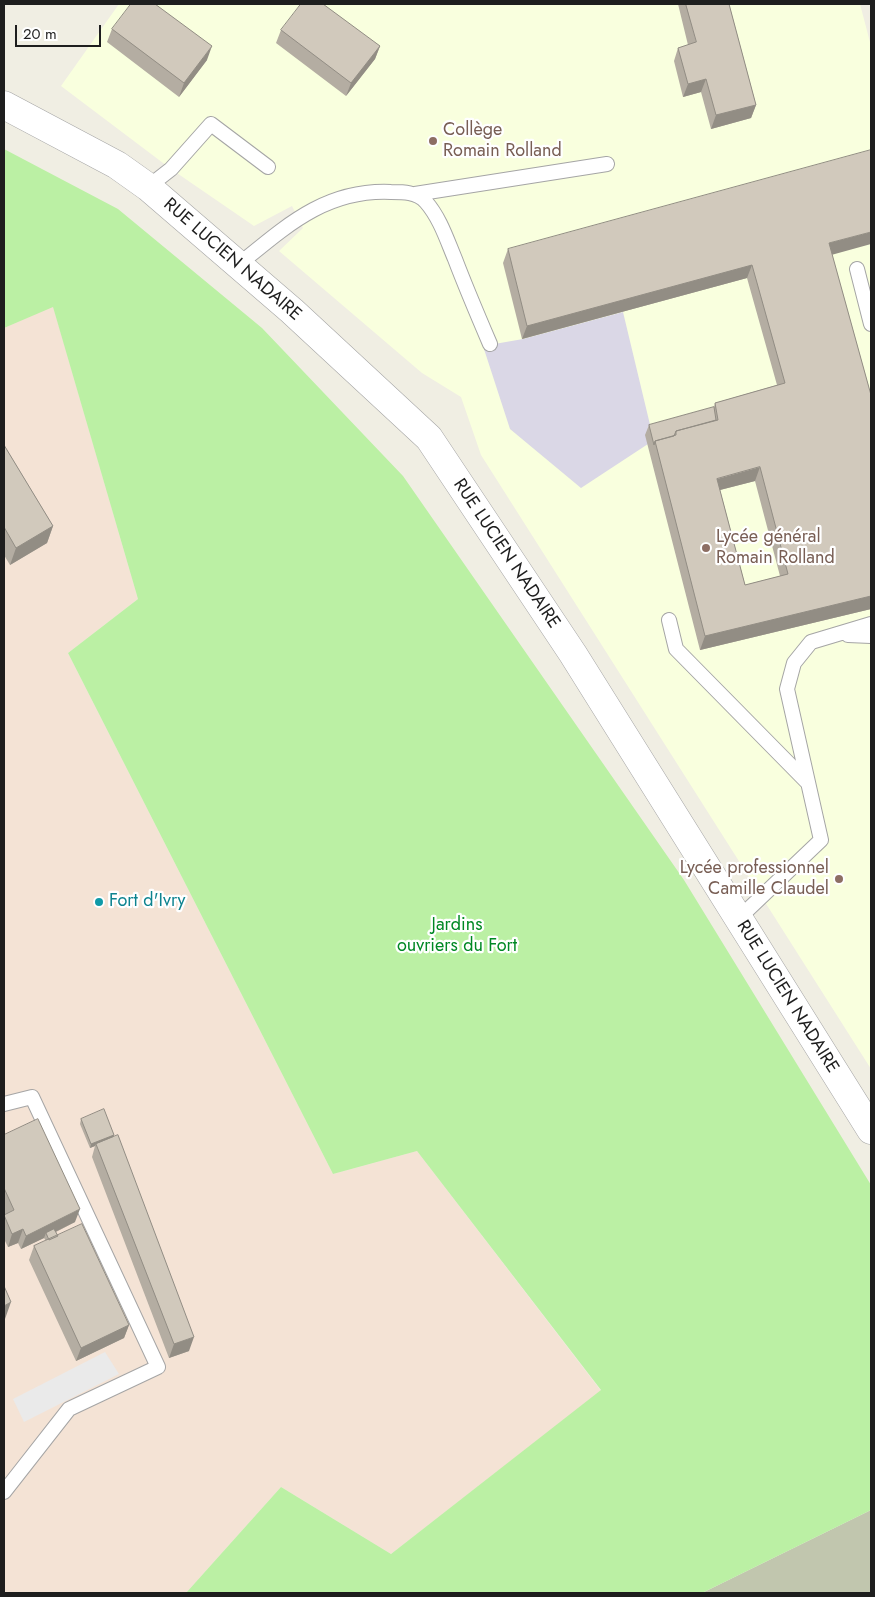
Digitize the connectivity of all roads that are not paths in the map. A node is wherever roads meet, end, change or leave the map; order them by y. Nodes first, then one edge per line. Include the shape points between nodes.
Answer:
1 (4, 105) edge
2 (607, 164) dead end
3 (268, 167) dead end
4 (148, 187) junction
5 (415, 194) junction
6 (237, 266) junction
7 (857, 269) dead end
8 (871, 324) edge
9 (490, 344) dead end
10 (669, 620) dead end
11 (871, 624) edge
12 (834, 635) junction
13 (871, 636) edge
14 (807, 782) junction
15 (737, 920) junction
16 (4, 1104) edge
17 (871, 1130) edge
18 (4, 1492) edge

1 - 4 street, RUE LUCIEN NADAIRE via 117,165
2 - 5 lane
3 - 4 lane via 211,124 171,169
4 - 6 street, RUE LUCIEN NADAIRE
5 - 6 lane via 380,191 344,197 317,206 297,217
5 - 9 lane via 424,200 438,219
6 - 15 street, RUE LUCIEN NADAIRE via 292,311 428,438 573,654
7 - 8 lane
10 - 14 lane via 676,649
11 - 12 lane
12 - 13 lane
12 - 14 lane via 811,642 794,663 787,689
14 - 15 lane via 821,840
15 - 17 street, RUE LUCIEN NADAIRE
16 - 18 lane via 32,1097 158,1367 69,1409

